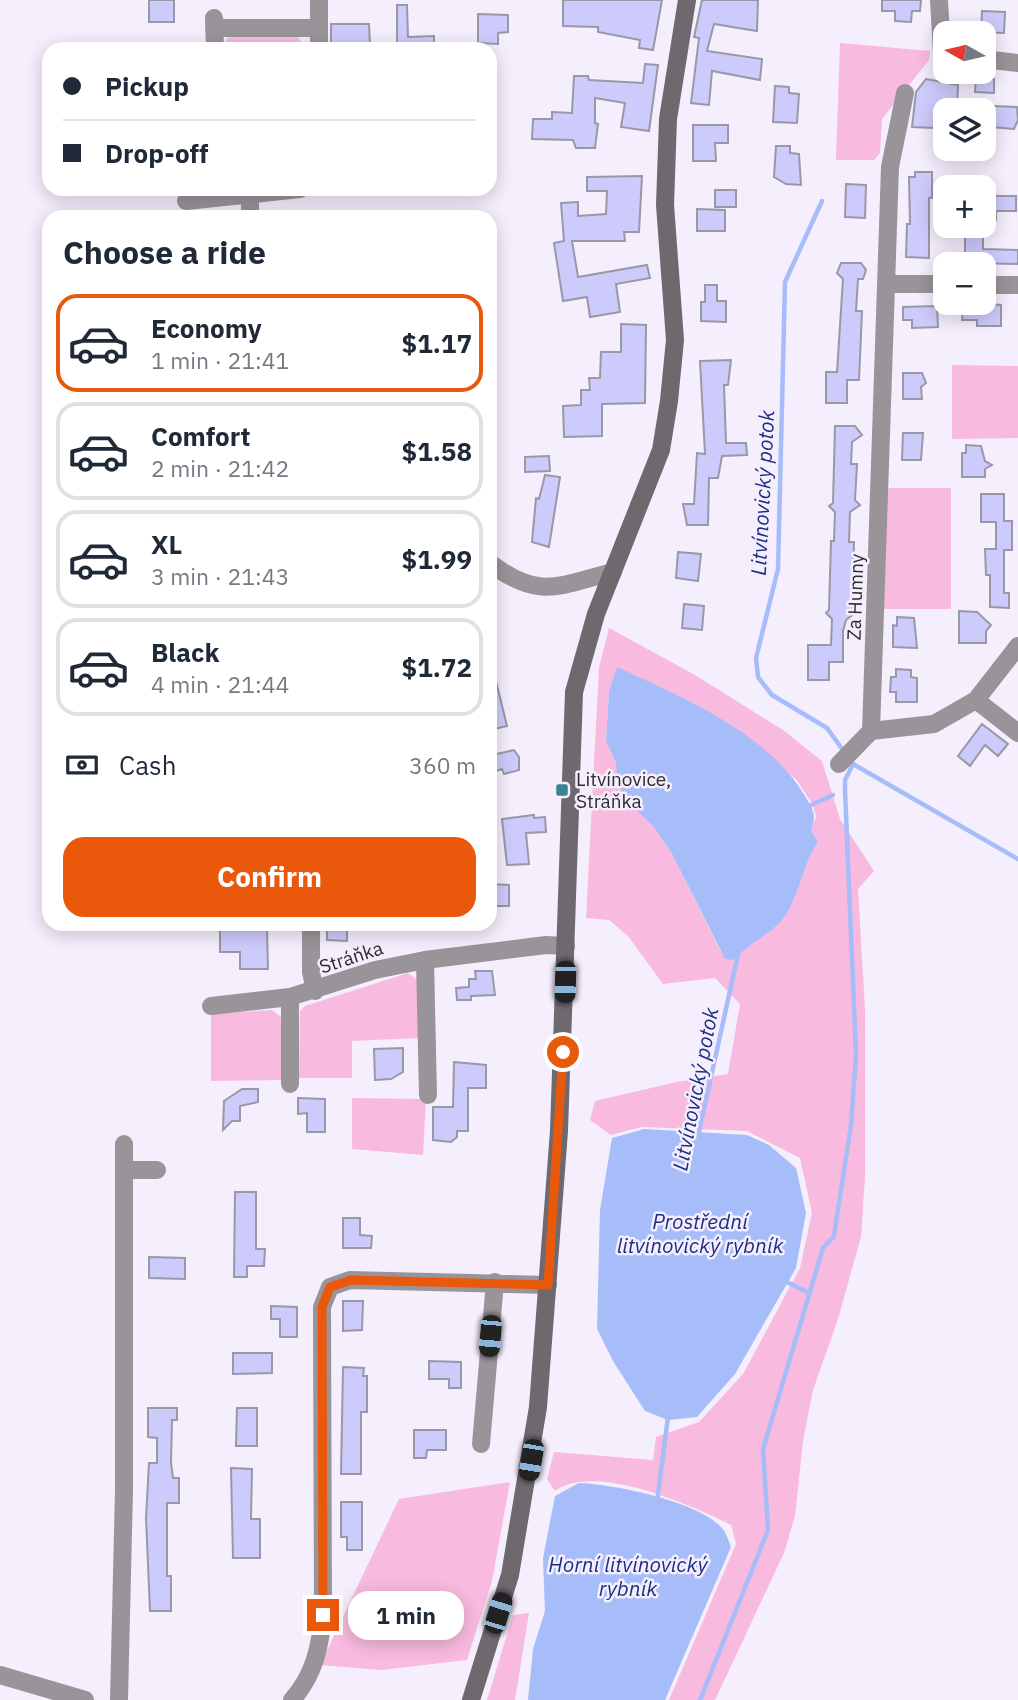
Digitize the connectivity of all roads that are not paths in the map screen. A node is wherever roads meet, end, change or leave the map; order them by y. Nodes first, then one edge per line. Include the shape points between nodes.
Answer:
1 (319, 0) edge
2 (687, 0) edge
3 (939, 0) edge
4 (941, 21) edge
5 (319, 28) junction
6 (215, 42) edge
7 (319, 42) edge
8 (996, 60) edge
9 (1018, 63) edge
10 (905, 93) dead end
11 (250, 196) joint
12 (186, 201) dead end
13 (250, 210) edge
14 (886, 284) junction
15 (933, 285) edge
16 (996, 285) edge
17 (1018, 285) edge
18 (497, 567) edge
19 (613, 572) junction
20 (1018, 646) edge
21 (976, 700) junction
22 (871, 731) junction
23 (1018, 733) edge
24 (839, 764) dead end
25 (312, 931) edge
26 (566, 946) junction
27 (425, 960) junction
28 (315, 991) junction
29 (290, 997) junction
30 (211, 1006) dead end
31 (290, 1084) dead end
32 (428, 1095) dead end
33 (124, 1144) dead end
34 (124, 1170) junction
35 (157, 1170) dead end
36 (495, 1282) junction
37 (548, 1285) junction
38 (481, 1444) dead end
39 (0, 1675) edge
40 (85, 1700) edge
41 (119, 1700) edge
42 (292, 1700) edge
43 (471, 1700) edge

1 - 5 street
2 - 19 street via 668,119 665,205 675,340 669,401 661,450
3 - 4 street
5 - 6 street via 214,23
5 - 7 street
8 - 9 street
10 - 14 street, Za Humny via 890,167
11 - 12 street
11 - 13 street
14 - 15 street
14 - 22 street, Za Humny
16 - 17 street
18 - 19 street via 527,584 550,589
19 - 26 street via 584,647 574,692
20 - 21 street
21 - 22 street via 934,724
21 - 23 street
22 - 24 street
25 - 28 street, Stráňka
26 - 27 street, Stráňka
26 - 37 street
27 - 28 street, Stráňka via 375,970
27 - 32 street
28 - 29 street, Stráňka
29 - 30 street, Stráňka
29 - 31 street
33 - 34 street
34 - 35 street
34 - 41 street
36 - 37 street
36 - 38 street
36 - 42 street via 351,1280 330,1287 322,1307 320,1648 306,1684
37 - 43 street via 538,1407 510,1575
39 - 40 street

